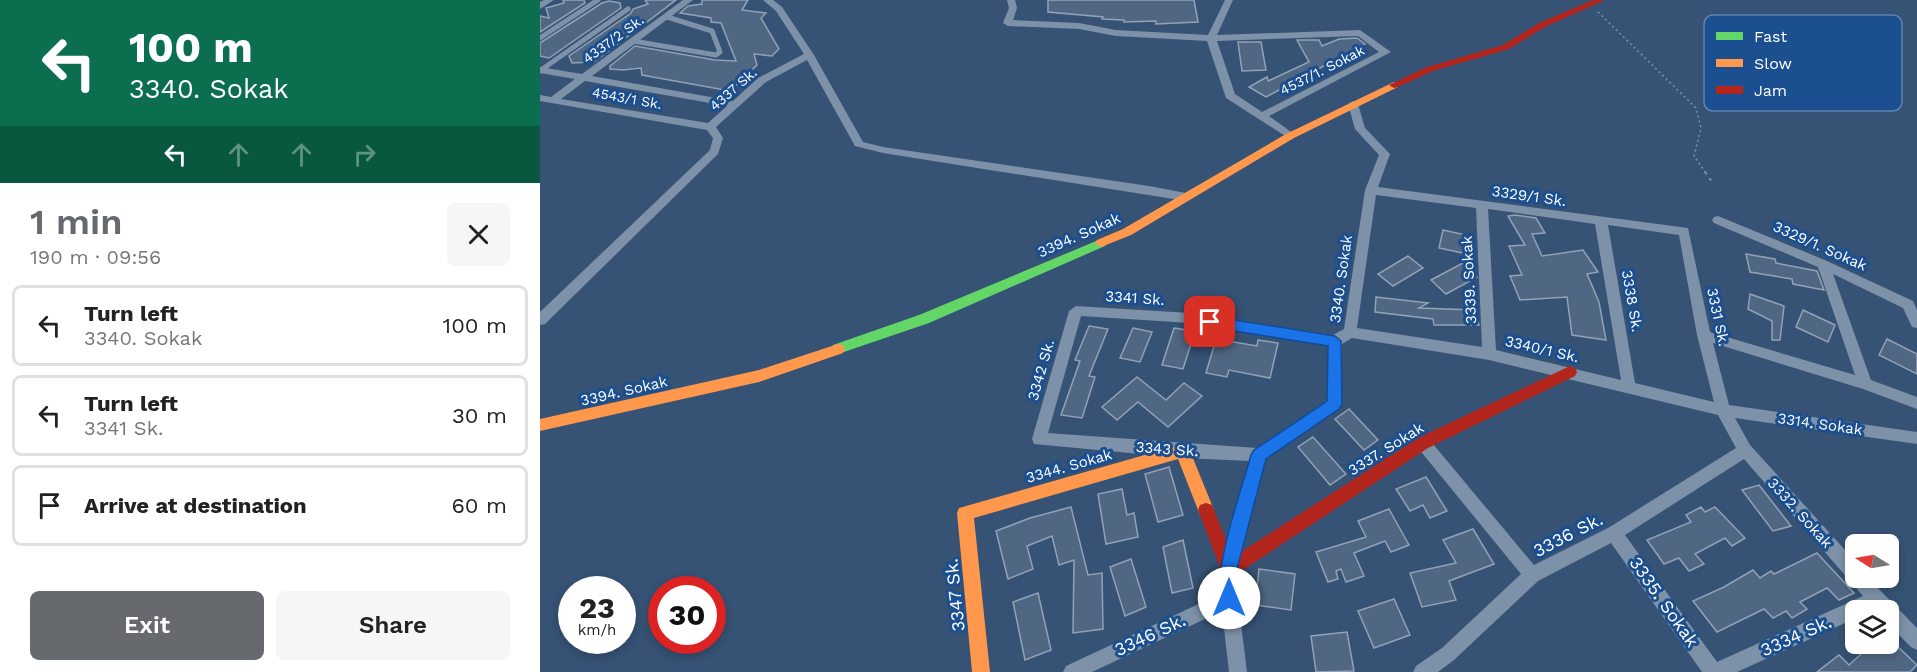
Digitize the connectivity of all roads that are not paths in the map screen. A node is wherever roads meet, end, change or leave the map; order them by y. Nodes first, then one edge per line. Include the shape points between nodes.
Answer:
1 (550, 0) edge
2 (598, 0) edge
3 (690, 0) edge
4 (767, 0) edge
5 (1011, 0) edge
6 (1229, 0) edge
7 (1596, 2) edge
8 (540, 6) edge
9 (628, 9) dead end
10 (667, 16) junction
11 (540, 38) edge
12 (1211, 38) junction
13 (633, 41) junction
14 (809, 55) junction
15 (541, 70) edge
16 (581, 78) junction
17 (540, 98) edge
18 (553, 100) junction
19 (734, 104) junction
20 (1353, 104) junction
21 (1262, 116) junction
22 (710, 126) junction
23 (1290, 136) junction
24 (1371, 189) junction
25 (1186, 197) junction
26 (1482, 205) junction
27 (1718, 220) dead end
28 (1601, 221) junction
29 (1684, 231) joint
30 (1823, 264) junction
31 (1076, 311) joint
32 (540, 320) edge
33 (1917, 323) edge
34 (1350, 332) junction
35 (1704, 335) junction
36 (1335, 341) junction
37 (1489, 354) junction
38 (1570, 372) junction
39 (1864, 384) junction
40 (1629, 387) junction
41 (1917, 403) edge
42 (1724, 410) junction
43 (540, 425) edge
44 (1917, 438) edge
45 (1039, 439) joint
46 (1423, 443) junction
47 (1745, 450) junction
48 (1183, 451) junction
49 (1259, 455) junction
50 (964, 513) joint
51 (1614, 533) junction
52 (1845, 564) edge
53 (1229, 569) junction
54 (1532, 575) junction
55 (1867, 588) edge
56 (1229, 598) junction
57 (1878, 600) edge
58 (1845, 622) edge
59 (1899, 622) edge
60 (1917, 641) edge
61 (981, 672) edge
62 (1072, 672) edge
63 (1238, 672) edge
64 (1422, 672) edge
65 (1714, 672) edge

1 - 8 street
2 - 11 lane
3 - 10 street, 4337/2 Sk.
4 - 14 street via 779,9
5 - 12 street, 4537/1. Sokak via 1013,8 1008,23
6 - 12 street
7 - 20 street, 3394. Sokak via 1542,25 1506,47 1430,69
9 - 15 lane
10 - 13 street, 4337/2 Sk.
10 - 13 lane via 712,31 720,52
12 - 21 street via 1230,96
12 - 21 street, 4537/1. Sokak via 1360,33 1386,52
13 - 16 street, 4337/2 Sk.
14 - 19 street, 4337 Sk. via 762,80
14 - 25 street via 860,144
15 - 16 street
16 - 18 street, 4337/2 Sk.
16 - 19 street
17 - 18 street, 4543/1 Sk.
18 - 22 street, 4543/1 Sk.
19 - 22 street, 4337 Sk.
20 - 23 street, 3394. Sokak
20 - 24 street, 3340. Sokak via 1360,129 1385,154
21 - 23 street
22 - 32 street via 718,138 714,152
23 - 25 street, 3394. Sokak
24 - 26 street, 3329/1 Sk.
24 - 34 street, 3340. Sokak
25 - 43 street, 3394. Sokak via 1127,232 1014,283 817,357 726,385
26 - 28 street, 3329/1 Sk.
26 - 37 street, 3339. Sokak
27 - 30 street, 3329/1. Sokak
28 - 29 street, 3329/1 Sk.
28 - 40 street, 3338 Sk.
29 - 35 street, 3331 Sk.
30 - 33 street, 3329/1. Sokak via 1908,305
30 - 39 street
31 - 36 street, 3341 Sk. via 1190,318
31 - 45 street, 3342 Sk.
34 - 36 street, 3340. Sokak
34 - 37 street, 3340/1 Sk.
35 - 39 street
35 - 42 street, 3331 Sk.
36 - 49 street, 3340. Sokak via 1334,404
37 - 38 street, 3340/1 Sk.
38 - 40 street, 3340/1 Sk.
38 - 46 street, 3337. Sokak
39 - 41 street
40 - 42 street, 3340/1 Sk.
42 - 44 street, 3314. Sokak
42 - 47 street, 3331 Sk.
45 - 48 street, 3343 Sk.
46 - 53 street, 3337. Sokak
46 - 54 street
47 - 51 street, 3336 Sk.
47 - 52 street, 3332. Sokak
48 - 49 street, 3343 Sk.
48 - 50 street, 3344. Sokak
48 - 53 street
49 - 53 street
50 - 61 street, 3347 Sk.
51 - 54 street, 3336 Sk.
51 - 65 street, 3335. Sokak
53 - 56 street
54 - 64 street, 3336 Sk. via 1448,654
55 - 57 street, 3332. Sokak
56 - 62 street, 3346 Sk.
56 - 63 street
58 - 65 street, 3334 Sk.
59 - 60 street, 3332. Sokak

